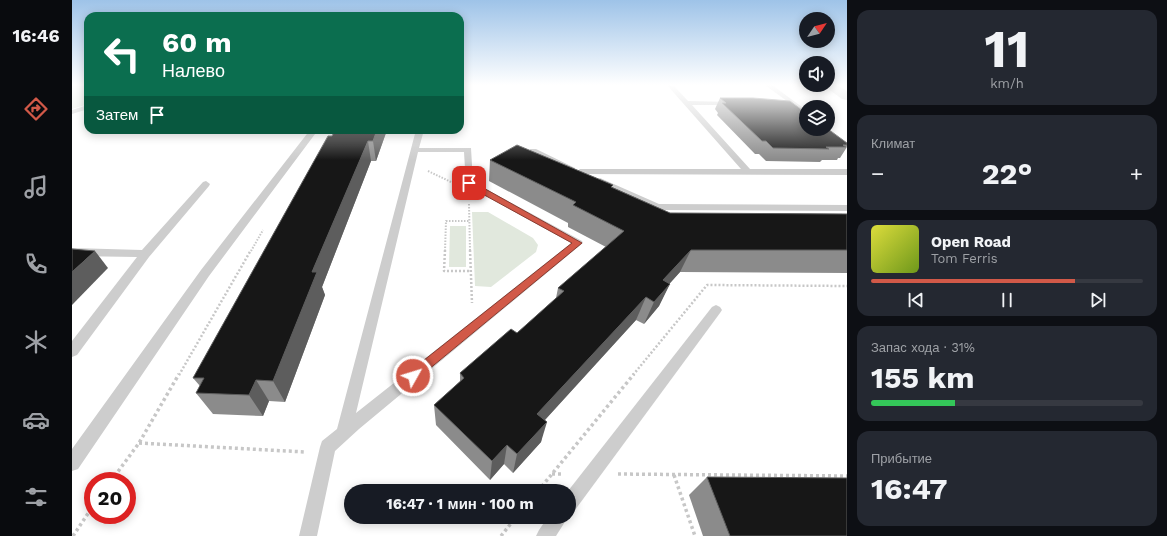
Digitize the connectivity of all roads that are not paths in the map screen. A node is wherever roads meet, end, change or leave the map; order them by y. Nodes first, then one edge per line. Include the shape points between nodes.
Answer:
1 (693, 110) edge
2 (311, 134) edge
3 (419, 134) edge
4 (415, 150) junction
5 (534, 151) edge
6 (580, 172) junction
7 (748, 172) junction
8 (847, 172) edge
9 (206, 184) dead end
10 (847, 208) edge
11 (72, 252) edge
12 (145, 254) junction
13 (716, 310) dead end
14 (72, 351) edge
15 (344, 433) junction
16 (72, 464) edge
17 (576, 495) edge
18 (554, 524) edge
19 (308, 536) edge
20 (545, 536) edge

1 - 7 lane
2 - 16 lane via 205,273
3 - 4 lane
4 - 15 lane
4 - 15 lane via 468,150 469,183 578,243
5 - 6 lane
6 - 7 lane
6 - 10 lane via 658,207
7 - 8 lane
9 - 12 lane
11 - 12 lane
12 - 14 lane
13 - 17 lane
15 - 19 lane via 328,447
18 - 20 lane

